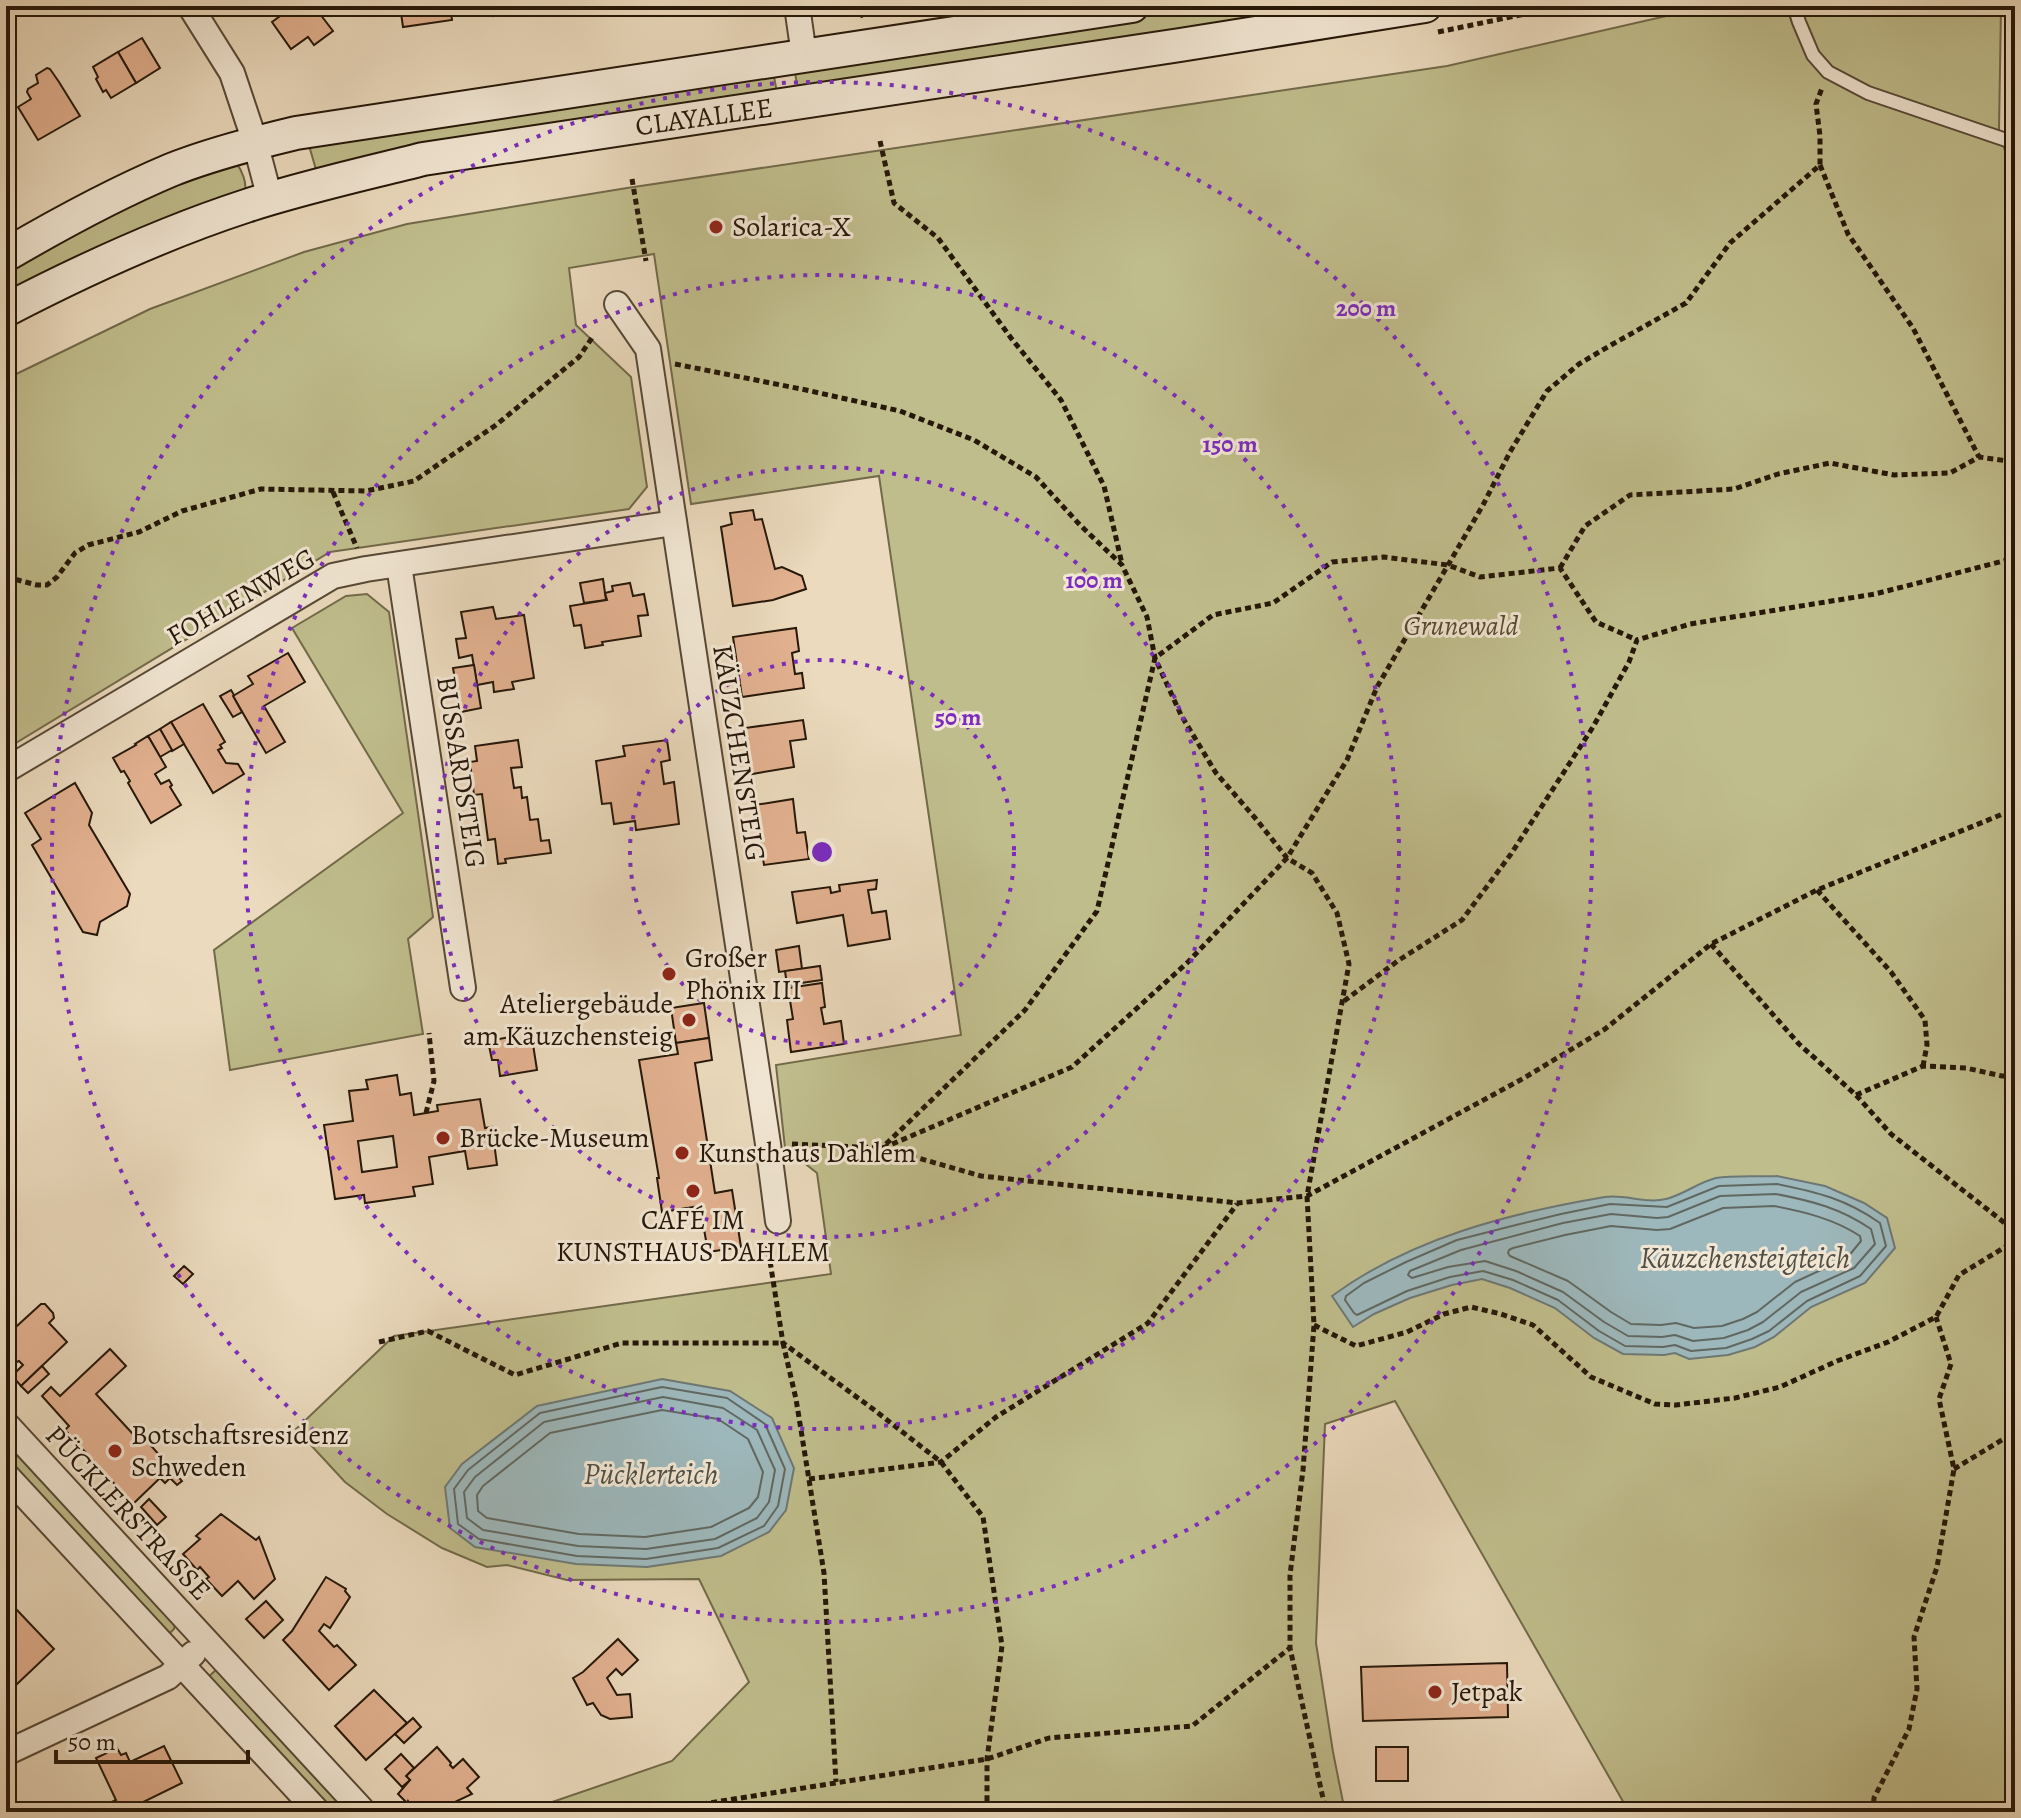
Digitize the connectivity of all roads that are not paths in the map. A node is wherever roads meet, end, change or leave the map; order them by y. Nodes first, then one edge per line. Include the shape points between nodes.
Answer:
1 (190, 6) edge
2 (797, 6) edge
3 (1132, 6) edge
4 (1425, 6) edge
5 (1794, 6) edge
6 (1075, 10) edge
7 (804, 55) junction
8 (255, 142) junction
9 (2015, 143) edge
10 (270, 199) junction
11 (6, 255) edge
12 (617, 304) dead end
13 (6, 310) edge
14 (674, 523) junction
15 (399, 565) junction
16 (6, 770) edge
17 (463, 988) dead end
18 (778, 1221) dead end
19 (6, 1424) edge
20 (6, 1475) edge
21 (206, 1641) junction
22 (182, 1665) junction
23 (6, 1753) edge
24 (318, 1812) edge
25 (364, 1812) edge

1 - 8 street via 232,73
2 - 7 street
3 - 6 main road, CLAYALLEE
4 - 10 main road, CLAYALLEE via 423,159
5 - 9 lane via 1813,55 1828,72 1868,93
6 - 7 main road, CLAYALLEE
7 - 8 main road, CLAYALLEE
8 - 10 street
8 - 11 main road, CLAYALLEE via 172,170
10 - 13 main road, CLAYALLEE via 127,252
12 - 14 street, KÄUZCHENSTEIG via 648,349
14 - 15 street, FOHLENWEG
14 - 18 street, KÄUZCHENSTEIG
15 - 16 street, FOHLENWEG via 333,576
15 - 17 street, BUSSARDSTEIG
19 - 21 street, PÜCKLERSTRASSE
20 - 22 street
21 - 22 street, PÜCKLERSTRASSE
21 - 25 street, PÜCKLERSTRASSE
22 - 23 street, PÜCKLERSTRASSE via 168,1677
22 - 24 street

